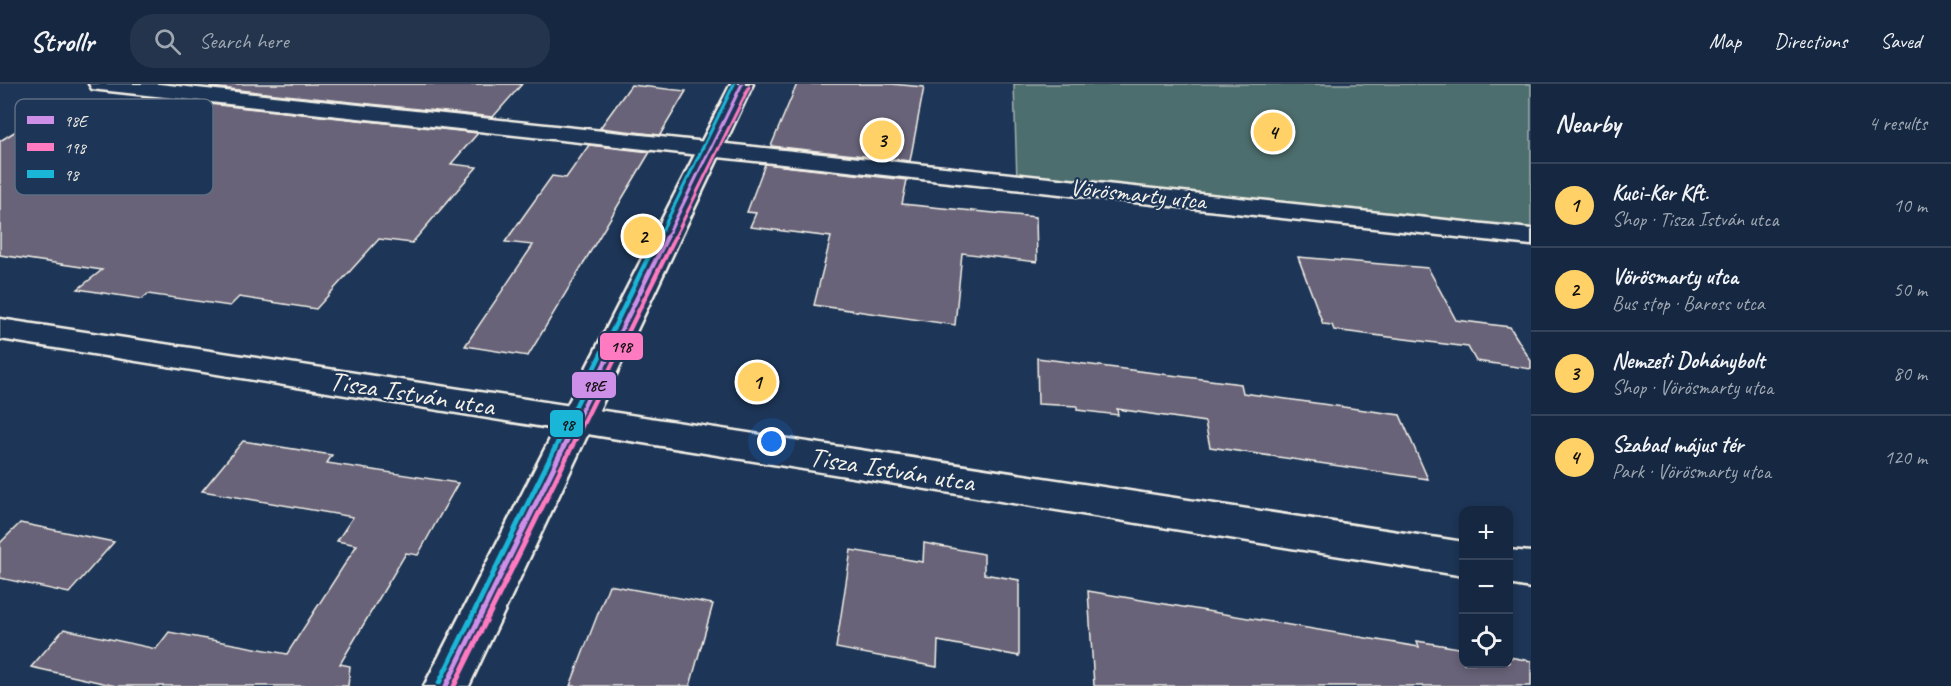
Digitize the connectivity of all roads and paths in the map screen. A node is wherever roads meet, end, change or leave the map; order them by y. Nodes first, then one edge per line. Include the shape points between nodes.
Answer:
1 (100, 84) edge
2 (742, 84) edge
3 (707, 152) junction
4 (1531, 237) edge
5 (0, 329) edge
6 (576, 419) junction
7 (1459, 559) edge
8 (1513, 568) edge
9 (1531, 570) edge
10 (446, 686) edge

1 - 3 street, Vörösmarty utca
2 - 3 street
3 - 4 street, Vörösmarty utca
3 - 6 street
5 - 6 street, Tisza István utca
6 - 7 street, Tisza István utca
6 - 10 street
8 - 9 street

